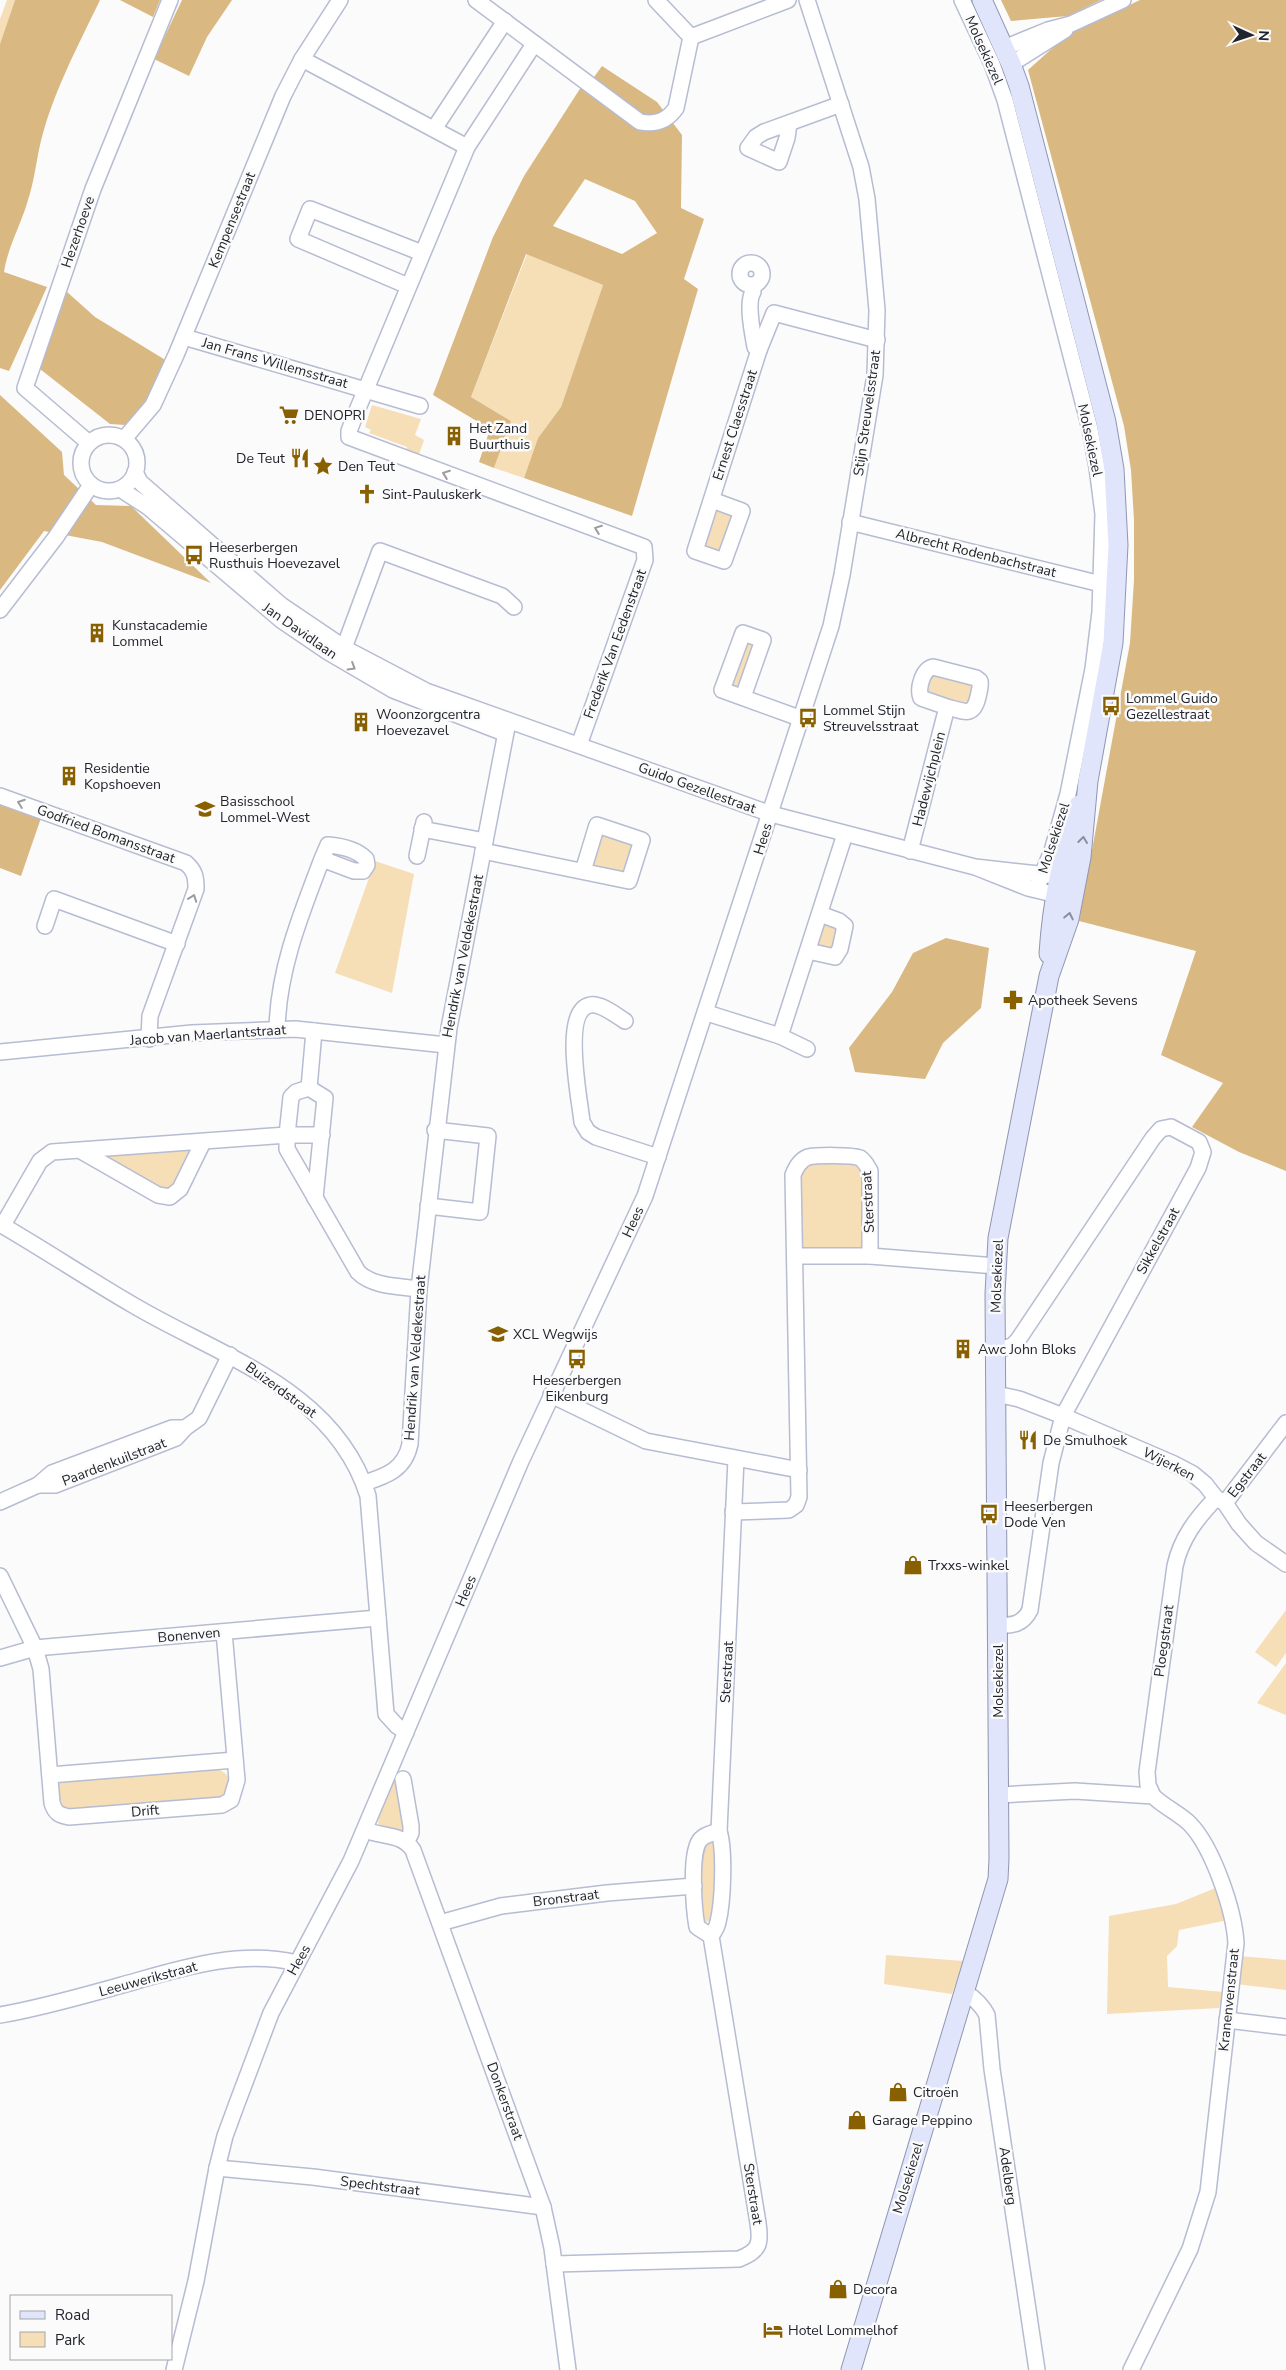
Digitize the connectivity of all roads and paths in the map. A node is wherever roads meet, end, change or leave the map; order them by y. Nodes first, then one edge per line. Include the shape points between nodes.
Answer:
1 (170, 0) edge
2 (340, 0) edge
3 (476, 0) edge
4 (656, 0) edge
5 (788, 0) edge
6 (808, 0) edge
7 (962, 0) edge
8 (982, 0) edge
9 (1122, 0) edge
10 (505, 21) junction
11 (691, 37) junction
12 (534, 44) junction
13 (1008, 56) junction
14 (302, 60) junction
15 (841, 104) junction
16 (788, 123) dead end
17 (434, 129) junction
18 (467, 147) junction
19 (422, 253) junction
20 (408, 286) junction
21 (774, 313) junction
22 (184, 337) junction
23 (877, 340) junction
24 (759, 350) junction
25 (366, 390) junction
26 (420, 406) dead end
27 (124, 439) junction
28 (89, 443) junction
29 (135, 472) junction
30 (91, 485) junction
31 (120, 489) junction
32 (712, 500) dead end
33 (170, 517) junction
34 (850, 522) junction
35 (237, 575) junction
36 (1101, 584) junction
37 (514, 607) dead end
38 (0, 610) edge
39 (344, 648) junction
40 (423, 697) junction
41 (743, 697) dead end
42 (947, 707) dead end
43 (802, 719) junction
44 (506, 728) junction
45 (579, 745) junction
46 (0, 796) edge
47 (771, 814) junction
48 (845, 834) junction
49 (484, 846) junction
50 (910, 851) junction
51 (417, 856) dead end
52 (322, 859) dead end
53 (976, 867) junction
54 (583, 871) dead end
55 (1042, 873) junction
56 (1064, 886) junction
57 (1038, 890) junction
58 (820, 914) junction
59 (46, 926) dead end
60 (177, 944) junction
61 (808, 951) junction
62 (707, 1013) junction
63 (626, 1021) dead end
64 (277, 1030) junction
65 (314, 1030) junction
66 (780, 1036) junction
67 (149, 1038) junction
68 (446, 1045) junction
69 (807, 1049) dead end
70 (0, 1052) edge
71 (309, 1088) junction
72 (435, 1130) junction
73 (287, 1135) junction
74 (322, 1135) junction
75 (203, 1142) junction
76 (81, 1151) junction
77 (658, 1157) junction
78 (315, 1198) junction
79 (428, 1206) junction
80 (2, 1225) edge
81 (795, 1256) junction
82 (870, 1256) junction
83 (996, 1266) junction
84 (419, 1289) junction
85 (996, 1350) junction
86 (230, 1355) junction
87 (996, 1394) junction
88 (551, 1395) junction
89 (1063, 1416) junction
90 (1286, 1423) edge
91 (736, 1459) junction
92 (799, 1470) junction
93 (364, 1483) junction
94 (1220, 1500) junction
95 (0, 1502) edge
96 (733, 1512) junction
97 (1286, 1564) edge
98 (0, 1576) edge
99 (378, 1618) junction
100 (998, 1625) junction
101 (224, 1632) junction
102 (35, 1648) junction
103 (0, 1658) edge
104 (406, 1732) junction
105 (235, 1760) junction
106 (50, 1775) junction
107 (403, 1779) dead end
108 (999, 1795) junction
109 (1153, 1796) junction
110 (365, 1830) junction
111 (719, 1831) junction
112 (407, 1841) junction
113 (694, 1886) junction
114 (440, 1923) junction
115 (711, 1936) junction
116 (297, 1962) junction
117 (964, 1992) junction
118 (0, 2015) edge
119 (1227, 2020) junction
120 (1286, 2028) edge
121 (217, 2168) junction
122 (543, 2206) junction
123 (554, 2264) junction
124 (174, 2370) edge
125 (568, 2370) edge
126 (851, 2370) edge
127 (1038, 2370) edge
128 (1132, 2370) edge

1 - 28 street, Hezerhoeve via 92,189 24,388
2 - 14 street, Kempensestraat
3 - 10 street
4 - 11 street
5 - 11 street
6 - 15 street, Stijn Streuvelsstraat
7 - 36 street, Molsekiezel via 1005,100 1090,429 1102,514
8 - 13 main road, Molsekiezel
9 - 13 street
10 - 12 street
10 - 17 street
11 - 12 street via 676,108 669,117 655,124 640,122
12 - 18 street, Jan Frans Willemsstraat
13 - 56 main road, Molsekiezel via 1100,400 1114,470 1118,545 1115,626 1088,780 1082,851
14 - 17 street
14 - 22 street, Kempensestraat via 283,96
15 - 16 street
15 - 23 street, Stijn Streuvelsstraat via 861,167 866,199
17 - 18 street
18 - 19 street, Jan Frans Willemsstraat
19 - 20 street, Jan Frans Willemsstraat
19 - 20 street via 310,209 298,239
20 - 25 street, Jan Frans Willemsstraat
21 - 23 street
21 - 24 street, Ernest Claesstraat
21 - 24 street via 764,306 753,289 750,301 752,330 755,347
22 - 25 street, Jan Frans Willemsstraat
22 - 27 street, Kempensestraat via 153,405
23 - 34 street, Stijn Streuvelsstraat via 875,375
24 - 32 street, Ernest Claesstraat
25 - 26 street, Jan Frans Willemsstraat
45 -> 25 street, Frederik Van Eedenstraat via 645,560 644,546 349,437
27 - 28 street via 110,435 95,438
27 - 29 street via 135,454
28 - 30 street via 81,457 81,465
29 - 31 street
29 - 33 street, Jan Davidlaan
30 - 31 street via 105,491
30 - 38 street
31 - 33 street, Jan Davidlaan
33 - 35 street, Jan Davidlaan
34 - 36 street, Albrecht Rodenbachstraat
34 - 43 street, Stijn Streuvelsstraat via 831,626
35 - 39 street, Jan Davidlaan
35 -> 40 street, Jan Davidlaan via 299,634 393,690
36 - 55 street, Molsekiezel via 1093,669 1084,717 1063,813
37 - 39 street, Jan Davidlaan via 502,596 380,551
39 - 40 street, Jan Davidlaan
40 - 44 street, Jan Davidlaan
41 - 43 street
42 - 50 street, Hadewijchplein
43 - 47 street, Stijn Streuvelsstraat
44 - 45 street, Guido Gezellestraat
44 - 49 street, Hendrik van Veldekestraat
45 - 47 street, Guido Gezellestraat
60 -> 46 street, Godfried Bomansstraat via 196,889 193,869 186,863
47 - 48 street, Guido Gezellestraat
47 - 62 street, Hees
48 - 50 street, Guido Gezellestraat
48 - 58 street
49 - 51 street via 423,826
49 - 54 street
49 - 68 street, Hendrik van Veldekestraat
50 - 53 street, Guido Gezellestraat
52 - 64 street via 290,949 282,982
53 - 55 street, Guido Gezellestraat
53 - 57 street, Guido Gezellestraat
55 - 56 street, Guido Gezellestraat
55 - 57 street, Molsekiezel
56 - 57 street, Guido Gezellestraat
56 - 83 main road, Molsekiezel via 1069,919 1049,976 998,1238
58 - 61 street
58 - 61 street via 845,926 844,936 835,957
59 - 60 street via 54,899
60 - 67 street, Godfried Bomansstraat via 150,1016
61 - 66 street
62 - 66 street
62 - 77 street, Hees
63 - 77 street via 589,1005 581,1010 576,1021 574,1050 582,1122 596,1137
64 - 65 street, Jacob van Maerlantstraat
64 - 67 street, Jacob van Maerlantstraat
65 - 68 street, Jacob van Maerlantstraat
65 - 71 street
66 - 69 street
67 - 70 street, Jacob van Maerlantstraat
68 - 72 street, Hendrik van Veldekestraat
71 - 73 street via 291,1096
71 - 74 street via 325,1098
72 - 79 street, Hendrik van Veldekestraat
72 - 79 street via 488,1136 480,1212
73 - 74 street
73 - 75 street
73 - 78 street via 287,1148
74 - 78 street
75 - 76 street
75 - 76 street via 180,1189 170,1197 158,1195
76 - 80 street via 46,1155
77 - 88 street, Hees via 645,1196
78 - 84 street via 365,1279
79 - 84 street, Hendrik van Veldekestraat
80 - 86 street, Buizerdstraat via 133,1306
81 - 82 street
81 - 82 street, Sterstraat via 793,1175 798,1164 808,1157 851,1156 860,1158 870,1171
81 - 92 street, Sterstraat
82 - 83 street
83 - 85 main road, Molsekiezel
84 - 93 street, Hendrik van Veldekestraat via 408,1455 388,1475
85 - 87 main road, Molsekiezel
85 - 89 street, Sikkelstraat via 1012,1346 1018,1340 1153,1138 1161,1130 1171,1127 1199,1142 1203,1152 1198,1168
86 - 93 street, Buizerdstraat via 253,1367 312,1410 342,1444
86 - 95 street, Paardenkuilstraat via 199,1418 185,1428 172,1428 52,1473 38,1485
87 - 89 street, Wijerken via 1019,1398
87 - 100 main road, Molsekiezel
88 - 91 street via 646,1441
88 - 104 street, Hees
89 - 94 street, Wijerken via 1179,1466 1205,1484
89 - 100 street, Sikkelstraat via 1051,1463 1030,1610 1026,1618 1017,1624
90 - 94 street, Egstraat
91 - 92 street
91 - 96 street, Sterstraat
92 - 96 street, Sterstraat via 799,1497 789,1510
93 - 99 street, Buizerdstraat via 370,1515
94 - 97 street, Wijerken via 1248,1535
94 - 109 street, Ploegstraat via 1190,1529 1178,1550 1147,1772
96 - 111 street, Sterstraat
98 - 102 street, Drift
99 - 101 street, Bonenven
99 - 104 street, Buizerdstraat via 386,1714
100 - 108 main road, Molsekiezel
101 - 102 street, Bonenven
101 - 105 street, Drift
102 - 103 street, Bonenven
102 - 106 street, Drift via 41,1669
104 - 110 street, Hees
105 - 106 street
105 - 106 street, Drift via 236,1787 231,1800 222,1805 69,1817 55,1811
107 - 112 street via 411,1826
108 - 109 street via 1075,1791
108 - 117 main road, Molsekiezel via 998,1879
109 - 119 street, Kranenvenstraat via 1196,1831 1219,1877 1232,1913 1236,1942
110 - 112 street
110 - 116 street, Hees
111 - 113 street via 701,1838 696,1846
111 - 115 street, Sterstraat via 723,1843 720,1912 718,1925
112 - 114 street, Donkerstraat
113 - 114 street, Bronstraat via 501,1906
113 - 115 street via 697,1927
114 - 122 street, Donkerstraat
115 - 123 street, Sterstraat via 759,2243 751,2254 739,2258
116 - 118 street, Leeuwerikstraat via 267,1958 218,1961
116 - 121 street, Hees via 271,2013 225,2136
117 - 126 main road, Molsekiezel
117 - 127 street, Adelberg via 974,1998 987,2016 992,2069
119 - 120 street
119 - 128 street, Kranenvenstraat via 1214,2146 1203,2211 1190,2249
121 - 122 street, Spechtstraat
121 - 124 street, Hees via 196,2281
122 - 123 street, Donkerstraat
123 - 125 street, Donkerstraat

